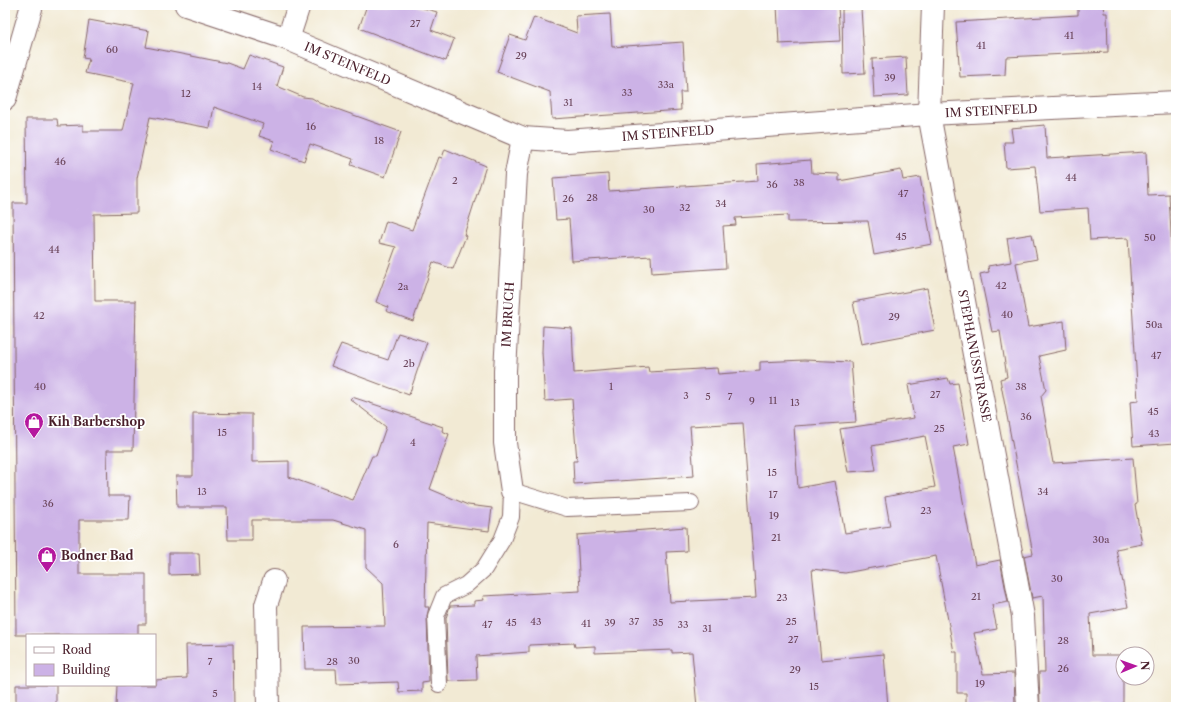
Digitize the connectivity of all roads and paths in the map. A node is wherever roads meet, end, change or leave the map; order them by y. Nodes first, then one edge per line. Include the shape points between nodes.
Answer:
1 (32, 5) edge
2 (186, 5) edge
3 (299, 5) edge
4 (933, 5) edge
5 (288, 39) junction
6 (9, 66) edge
7 (5, 98) edge
8 (1176, 102) edge
9 (929, 114) junction
10 (523, 138) junction
11 (512, 491) junction
12 (691, 503) dead end
13 (274, 581) dead end
14 (439, 684) dead end
15 (268, 707) edge
16 (1028, 707) edge

1 - 6 street
2 - 5 street, IM STEINFELD
3 - 5 street
4 - 9 street, STEPHANUSSTRASSE
5 - 10 street, IM STEINFELD
6 - 7 street
8 - 9 street, IM STEINFELD
9 - 10 street, IM STEINFELD via 567,141
9 - 16 street, STEPHANUSSTRASSE via 1023,616
10 - 11 street, IM BRUCH via 516,174 505,371 505,443
11 - 12 lane via 567,508
11 - 14 lane via 511,517 502,540 484,569 466,585 444,596 436,616
13 - 15 street via 266,605

